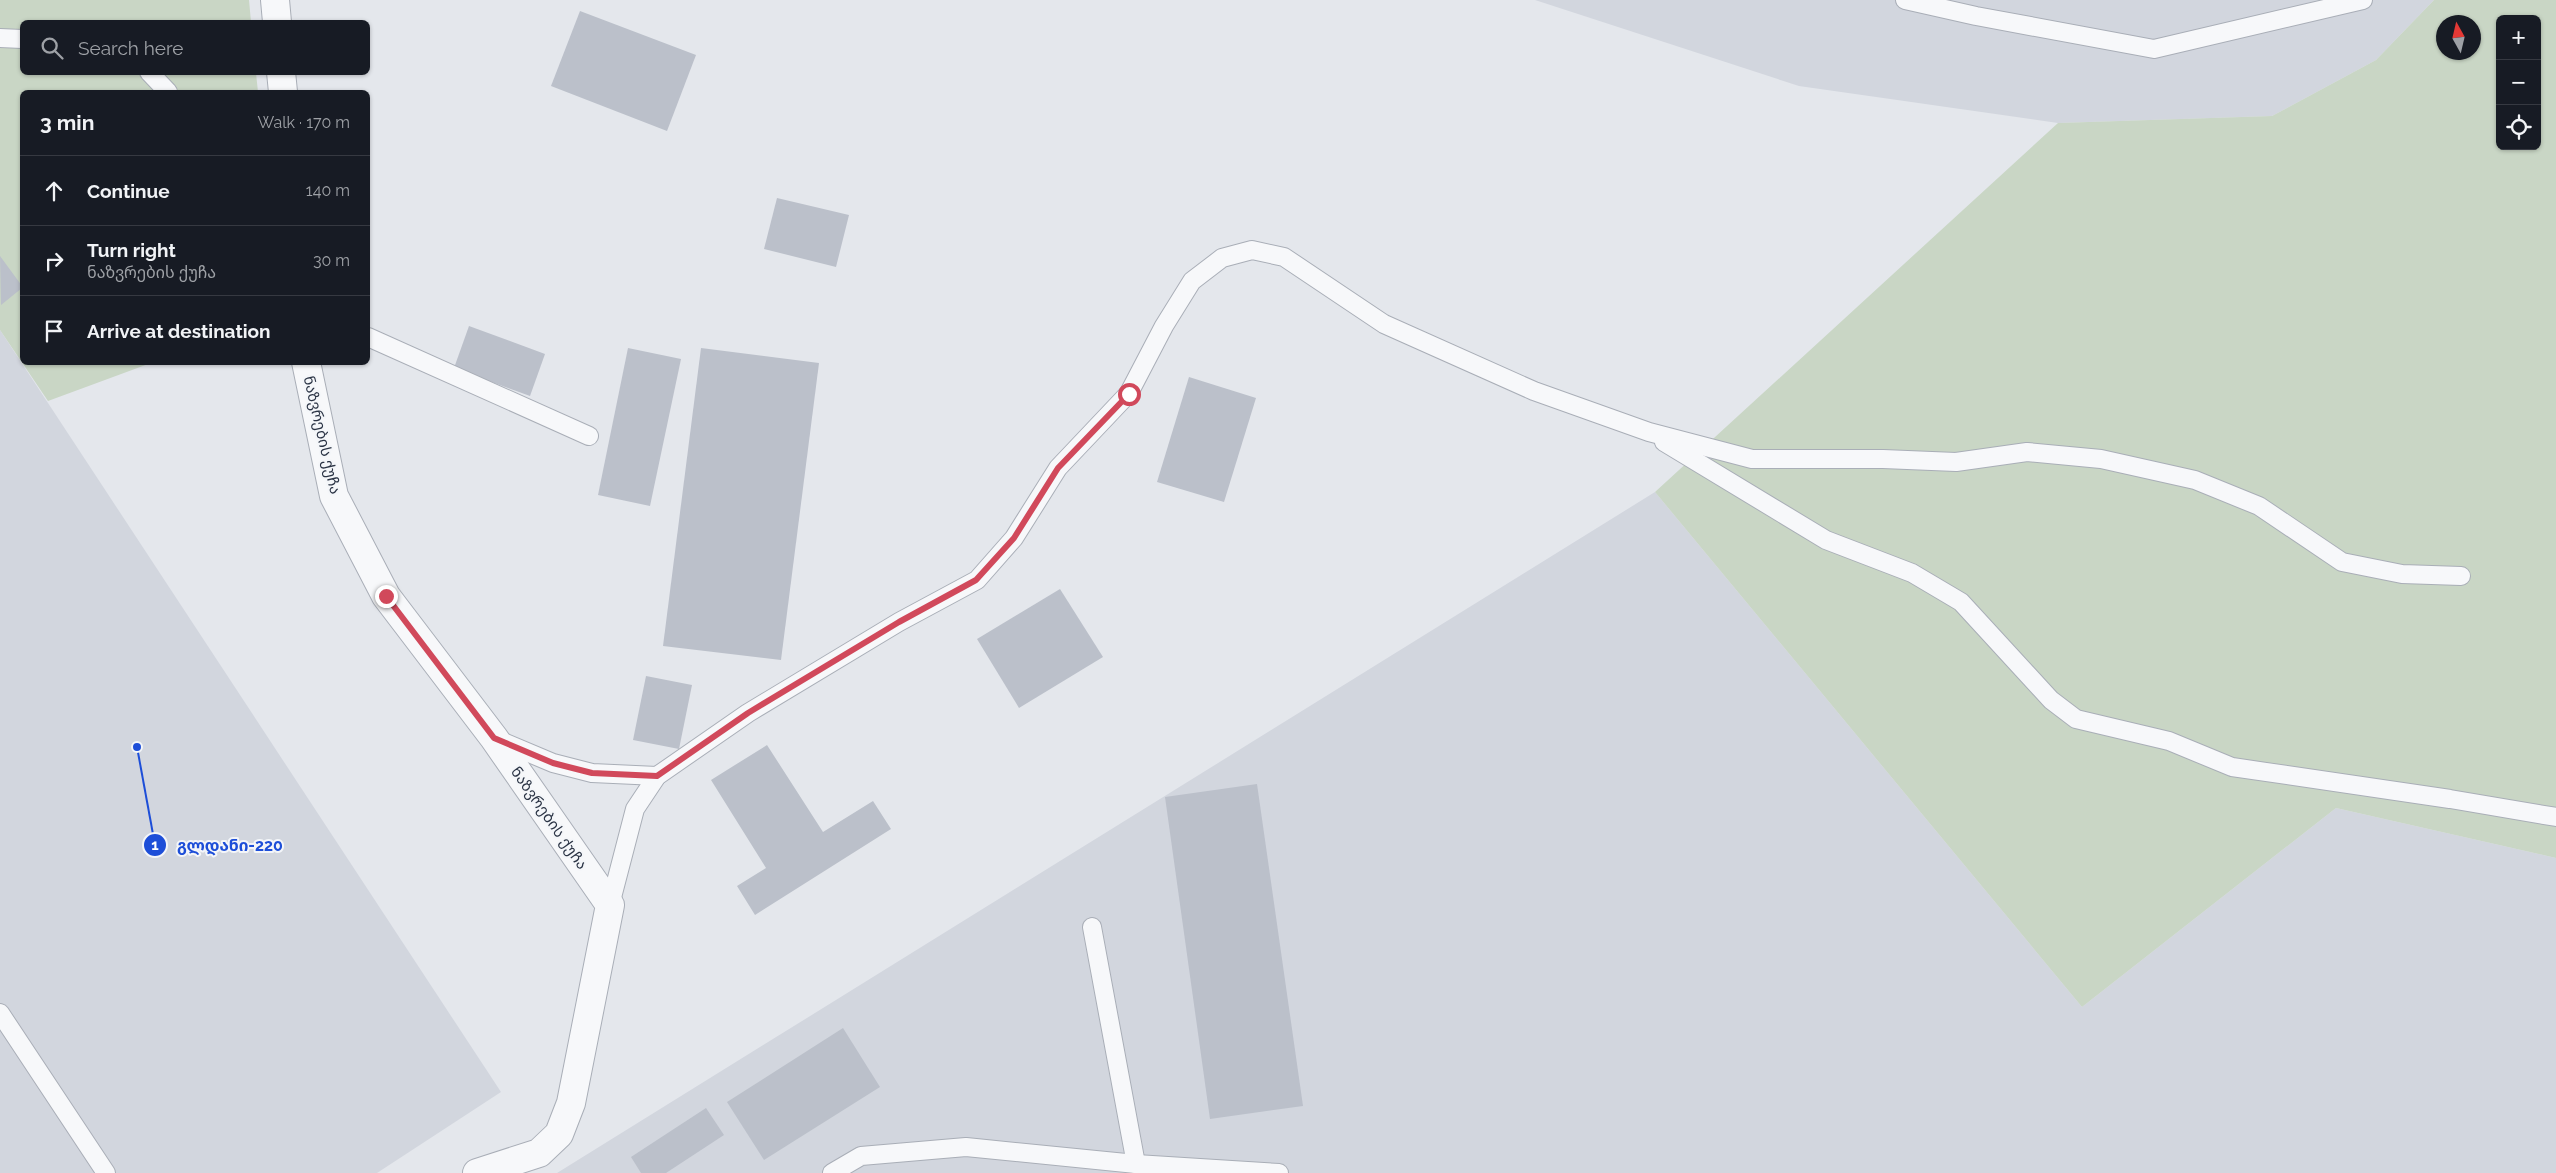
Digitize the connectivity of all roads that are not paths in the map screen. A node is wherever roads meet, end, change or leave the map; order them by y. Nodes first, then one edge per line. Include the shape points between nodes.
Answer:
1 (275, 0) edge
2 (1905, 0) edge
3 (2364, 0) edge
4 (277, 20) edge
5 (0, 38) edge
6 (20, 39) edge
7 (152, 75) edge
8 (281, 75) edge
9 (166, 90) edge
10 (283, 90) edge
11 (370, 338) edge
12 (307, 365) edge
13 (1649, 432) junction
14 (589, 436) dead end
15 (2461, 576) dead end
16 (494, 738) junction
17 (657, 776) junction
18 (2556, 818) edge
19 (610, 904) junction
20 (1092, 927) dead end
21 (0, 1014) edge
22 (1136, 1164) junction
23 (106, 1173) edge
24 (477, 1173) edge
25 (832, 1173) edge
26 (1279, 1173) edge

1 - 4 street
2 - 3 lane via 2154,49
5 - 6 lane
7 - 9 lane
8 - 10 street
11 - 14 lane
12 - 16 street, ნაზვრების ქუჩა via 334,496 386,596
13 - 15 lane via 1752,459 1956,462 2027,452 2101,459 2195,480 2259,506 2342,562 2402,574
13 - 17 lane via 1534,391 1384,324 1284,257 1252,250 1222,258 1192,281 1164,326 1129,394 1058,468 1014,538 976,580 899,622 748,713
13 - 18 lane via 1826,540 1912,573 1961,602 2051,700 2076,719 2169,741 2232,767
16 - 17 lane via 553,763 592,773
16 - 19 street, ნაზვრების ქუჩა
17 - 19 lane via 635,809
19 - 24 street via 571,1104 559,1134 539,1153
20 - 22 lane
21 - 23 lane
22 - 25 lane via 966,1147 861,1156
22 - 26 lane

